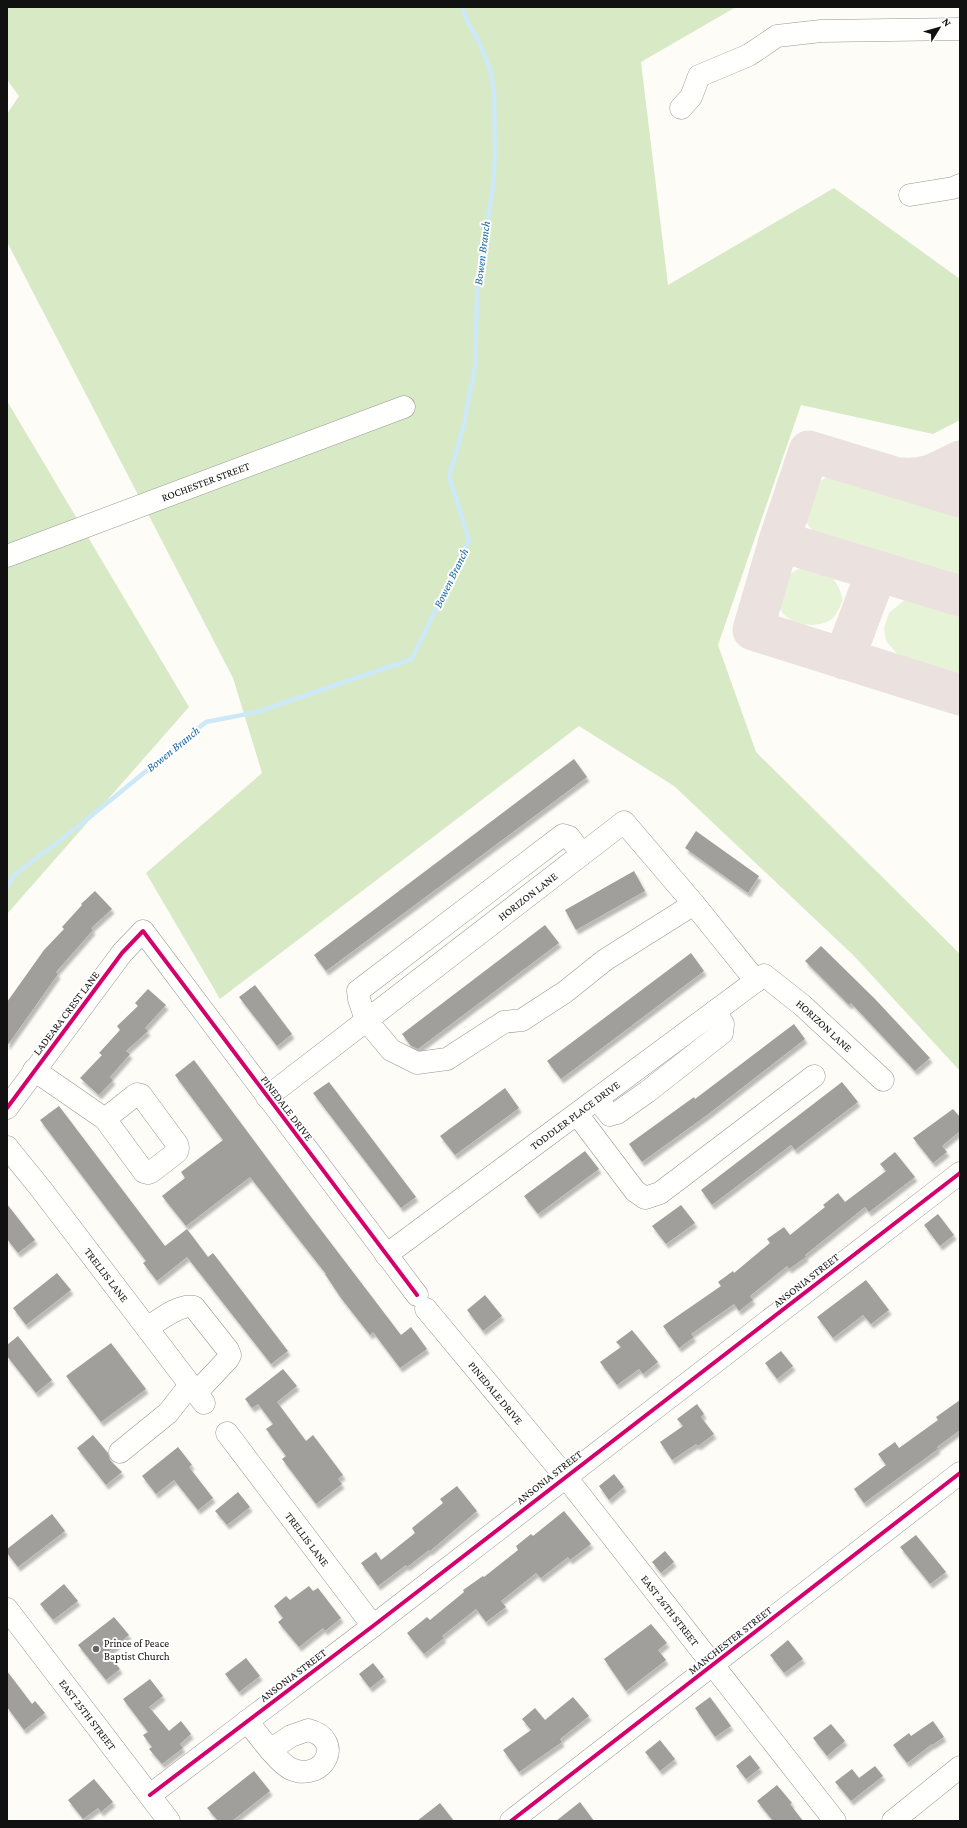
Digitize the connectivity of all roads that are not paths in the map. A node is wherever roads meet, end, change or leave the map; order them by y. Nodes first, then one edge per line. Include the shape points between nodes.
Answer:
1 (960, 29) edge
2 (681, 108) dead end
3 (960, 185) edge
4 (910, 195) dead end
5 (404, 407) dead end
6 (7, 556) edge
7 (694, 904) junction
8 (143, 931) joint
9 (760, 978) junction
10 (366, 1020) junction
11 (34, 1070) junction
12 (814, 1076) dead end
13 (882, 1080) dead end
14 (267, 1097) junction
15 (7, 1108) edge
16 (577, 1114) junction
17 (105, 1119) dead end
18 (7, 1147) edge
19 (960, 1173) edge
20 (386, 1255) junction
21 (147, 1328) junction
22 (197, 1394) junction
23 (227, 1433) dead end
24 (120, 1452) dead end
25 (960, 1473) edge
26 (565, 1476) junction
27 (7, 1609) edge
28 (373, 1626) junction
29 (712, 1666) junction
30 (247, 1721) junction
31 (270, 1750) dead end
32 (960, 1767) edge
33 (150, 1795) junction
34 (169, 1821) edge
35 (511, 1821) edge
36 (835, 1821) edge
37 (893, 1821) edge

1 - 2 street via 821,31 777,36 749,55 699,76 691,97
3 - 4 street
5 - 6 street, ROCHESTER STREET
7 - 9 street, HORIZON LANE
7 - 10 street via 605,960 565,992 522,1020 504,1022 447,1059 417,1064 391,1050
7 - 10 street, HORIZON LANE via 624,822
8 - 11 street, LADEARA CREST LANE via 122,953
8 - 14 street, PINEDALE DRIVE
9 - 13 street, HORIZON LANE via 802,1005
9 - 16 street, TODDLER PLACE DRIVE
10 - 14 street, HORIZON LANE
11 - 15 street, LADEARA CREST LANE
11 - 17 street
12 - 16 street via 660,1193 645,1198 635,1191
14 - 20 street, PINEDALE DRIVE
16 - 20 street, TODDLER PLACE DRIVE
18 - 21 street, TRELLIS LANE
19 - 26 street, ANSONIA STREET
20 - 26 street, PINEDALE DRIVE
21 - 22 street, TRELLIS LANE
21 - 22 street via 180,1308 194,1307 228,1350 228,1359
22 - 24 street via 168,1413
23 - 28 street, TRELLIS LANE
25 - 29 street, MANCHESTER STREET
26 - 28 street, ANSONIA STREET
26 - 29 street, EAST 26TH STREET
27 - 33 street, EAST 25TH STREET
28 - 30 street, ANSONIA STREET
29 - 35 street, MANCHESTER STREET
29 - 36 street, EAST 26TH STREET
30 - 31 street
30 - 33 street, ANSONIA STREET
32 - 37 street
33 - 34 street, EAST 25TH STREET

